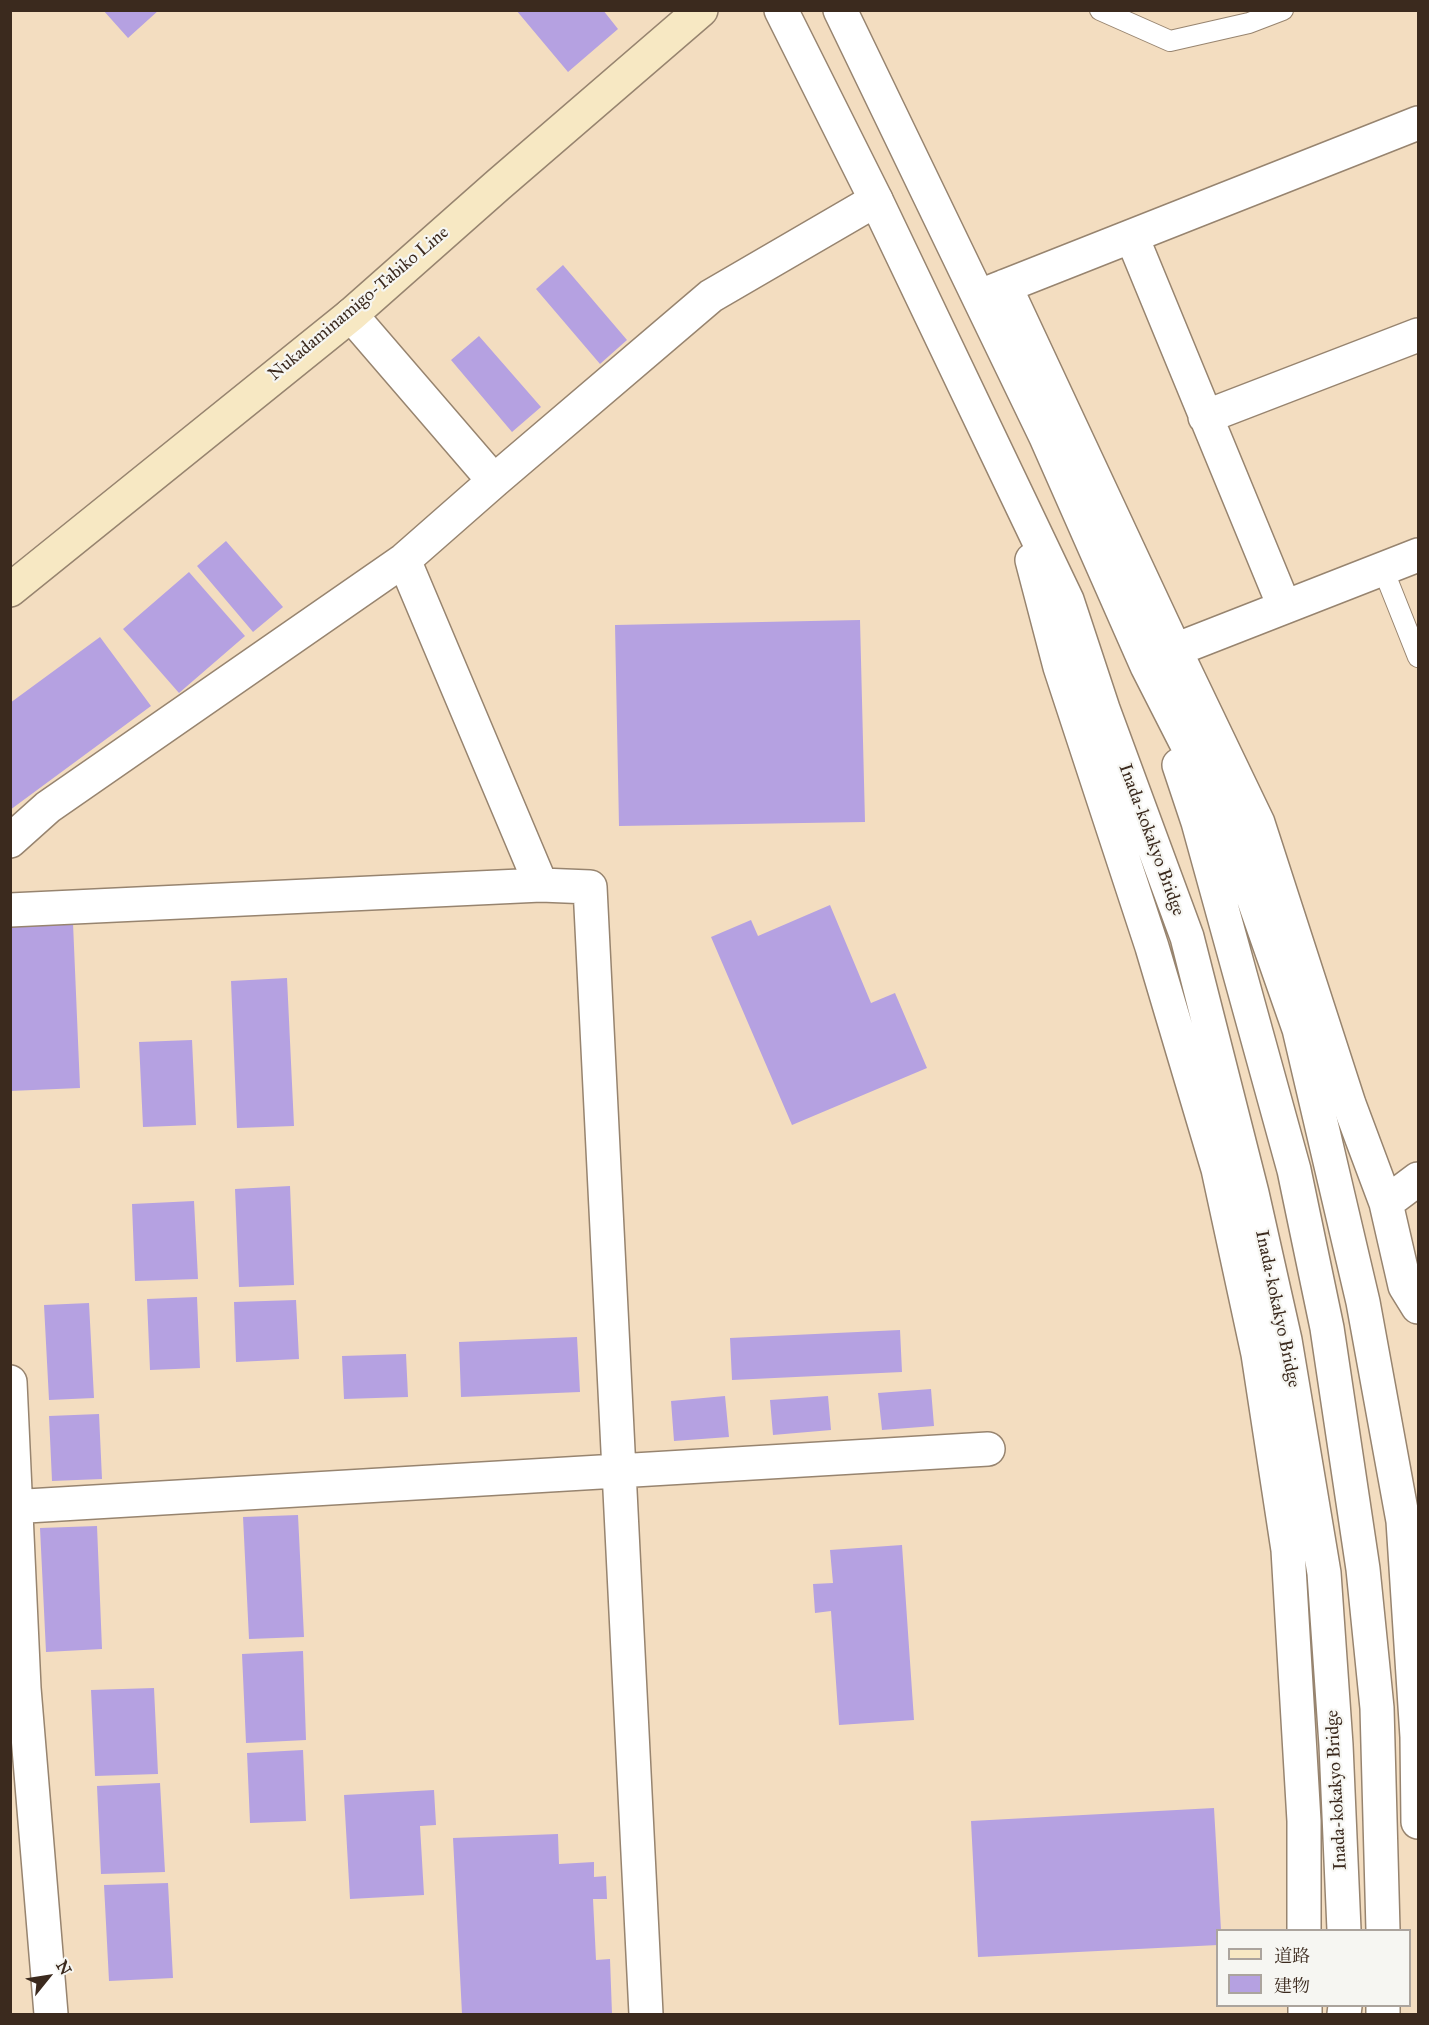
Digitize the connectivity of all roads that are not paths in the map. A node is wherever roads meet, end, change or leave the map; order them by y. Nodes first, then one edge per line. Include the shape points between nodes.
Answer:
1 (701, 10) edge
2 (781, 10) edge
3 (840, 10) edge
4 (1101, 10) edge
5 (1282, 10) edge
6 (1419, 123) edge
7 (876, 200) junction
8 (1132, 237) junction
9 (991, 291) junction
10 (351, 315) junction
11 (1419, 335) edge
12 (1205, 417) junction
13 (494, 481) junction
14 (1013, 486) junction
15 (1419, 555) edge
16 (404, 560) junction
17 (1383, 569) junction
18 (10, 590) edge
19 (1284, 606) junction
20 (1419, 657) edge
21 (1161, 658) junction
22 (10, 841) edge
23 (541, 885) junction
24 (10, 910) edge
25 (1419, 1179) edge
26 (1386, 1203) junction
27 (1419, 1307) edge
28 (10, 1382) edge
29 (988, 1449) dead end
30 (619, 1470) junction
31 (14, 1507) edge
32 (17, 1689) edge
33 (1419, 1822) edge
34 (1304, 1929) edge
35 (1344, 1929) edge
36 (1383, 1929) edge
37 (51, 2014) edge
38 (646, 2014) edge

1 - 10 main road, Nukadaminamigo-Tabiko Line
2 - 7 street
3 - 9 street
4 - 5 lane via 1170,41 1249,23
6 - 8 street
7 - 13 street via 711,296
7 - 14 street
8 - 9 street
8 - 12 street
9 - 21 street via 1046,437
10 - 13 street
10 - 18 main road, Nukadaminamigo-Tabiko Line
11 - 12 street
12 - 19 street
13 - 16 street
14 - 34 street via 1060,667 1152,947 1218,1169 1258,1354 1288,1550 1304,1821
14 - 35 street, Inada-kokakyo Bridge via 1067,600 1187,937 1250,1182 1285,1340 1324,1573
15 - 17 street
16 - 22 street via 48,807
16 - 23 street
17 - 19 street
17 - 20 lane
19 - 21 street
21 - 26 street via 1258,823 1349,1104
21 - 33 street via 1227,823 1302,1040 1363,1302 1403,1521
21 - 36 street via 1198,822 1294,1170 1327,1328 1363,1569 1377,1708
23 - 24 street
23 - 30 street via 590,887
25 - 26 street
26 - 27 street via 1405,1286
28 - 31 street
29 - 30 street
30 - 31 street
30 - 38 street
31 - 32 street
32 - 37 street

